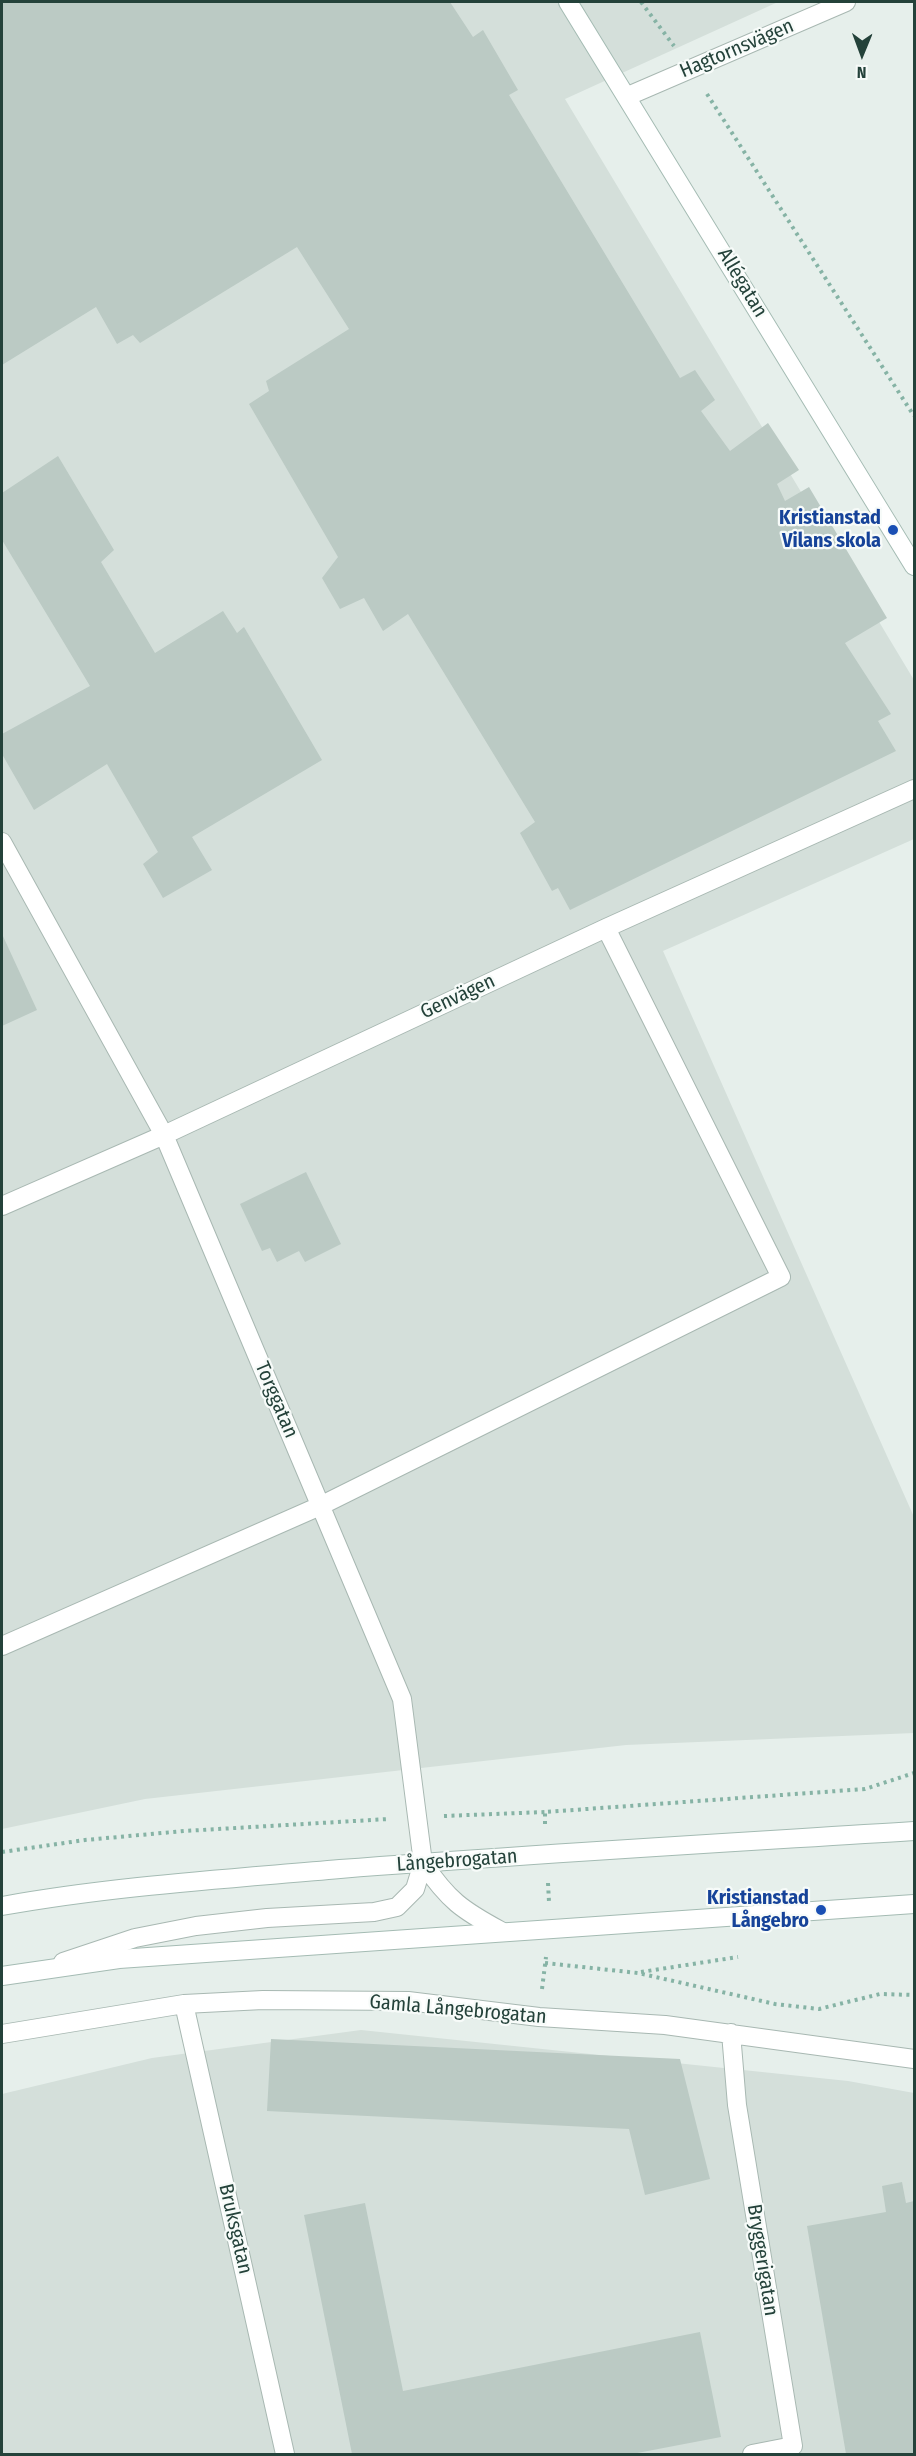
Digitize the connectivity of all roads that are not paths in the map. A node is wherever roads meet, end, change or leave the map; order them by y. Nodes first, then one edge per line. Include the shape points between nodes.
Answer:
1 (568, 2) edge
2 (846, 2) edge
3 (628, 96) junction
4 (915, 566) edge
5 (915, 789) edge
6 (2, 842) edge
7 (606, 928) junction
8 (164, 1135) junction
9 (2, 1206) edge
10 (320, 1506) junction
11 (2, 1646) edge
12 (915, 1831) edge
13 (423, 1863) junction
14 (915, 1904) edge
15 (2, 1906) edge
16 (501, 1930) junction
17 (45, 1968) junction
18 (2, 1976) edge
19 (184, 2004) junction
20 (730, 2033) junction
21 (2, 2034) edge
22 (915, 2059) edge
23 (285, 2454) edge
24 (752, 2454) edge

1 - 3 street, Allégatan
2 - 3 street, Hagtornsvägen
3 - 4 street, Allégatan
5 - 7 street, Genvägen
6 - 8 street, Torggatan
7 - 8 street, Genvägen
7 - 10 street via 781,1277
8 - 9 street, Genvägen
8 - 10 street, Torggatan
10 - 11 street
10 - 13 street, Torggatan via 402,1699
12 - 13 street, Långebrogatan
13 - 15 street, Långebrogatan via 145,1885
13 - 16 street via 440,1888 465,1912
13 - 17 street via 415,1889 397,1907 196,1926 135,1938
14 - 16 street
16 - 17 street
17 - 18 street
19 - 20 street, Gamla Långebrogatan via 408,2001 538,2018
19 - 21 street, Gamla Långebrogatan
19 - 23 street, Bruksgatan
20 - 22 street, Gamla Långebrogatan
20 - 24 street, Bryggerigatan via 737,2105 793,2446

